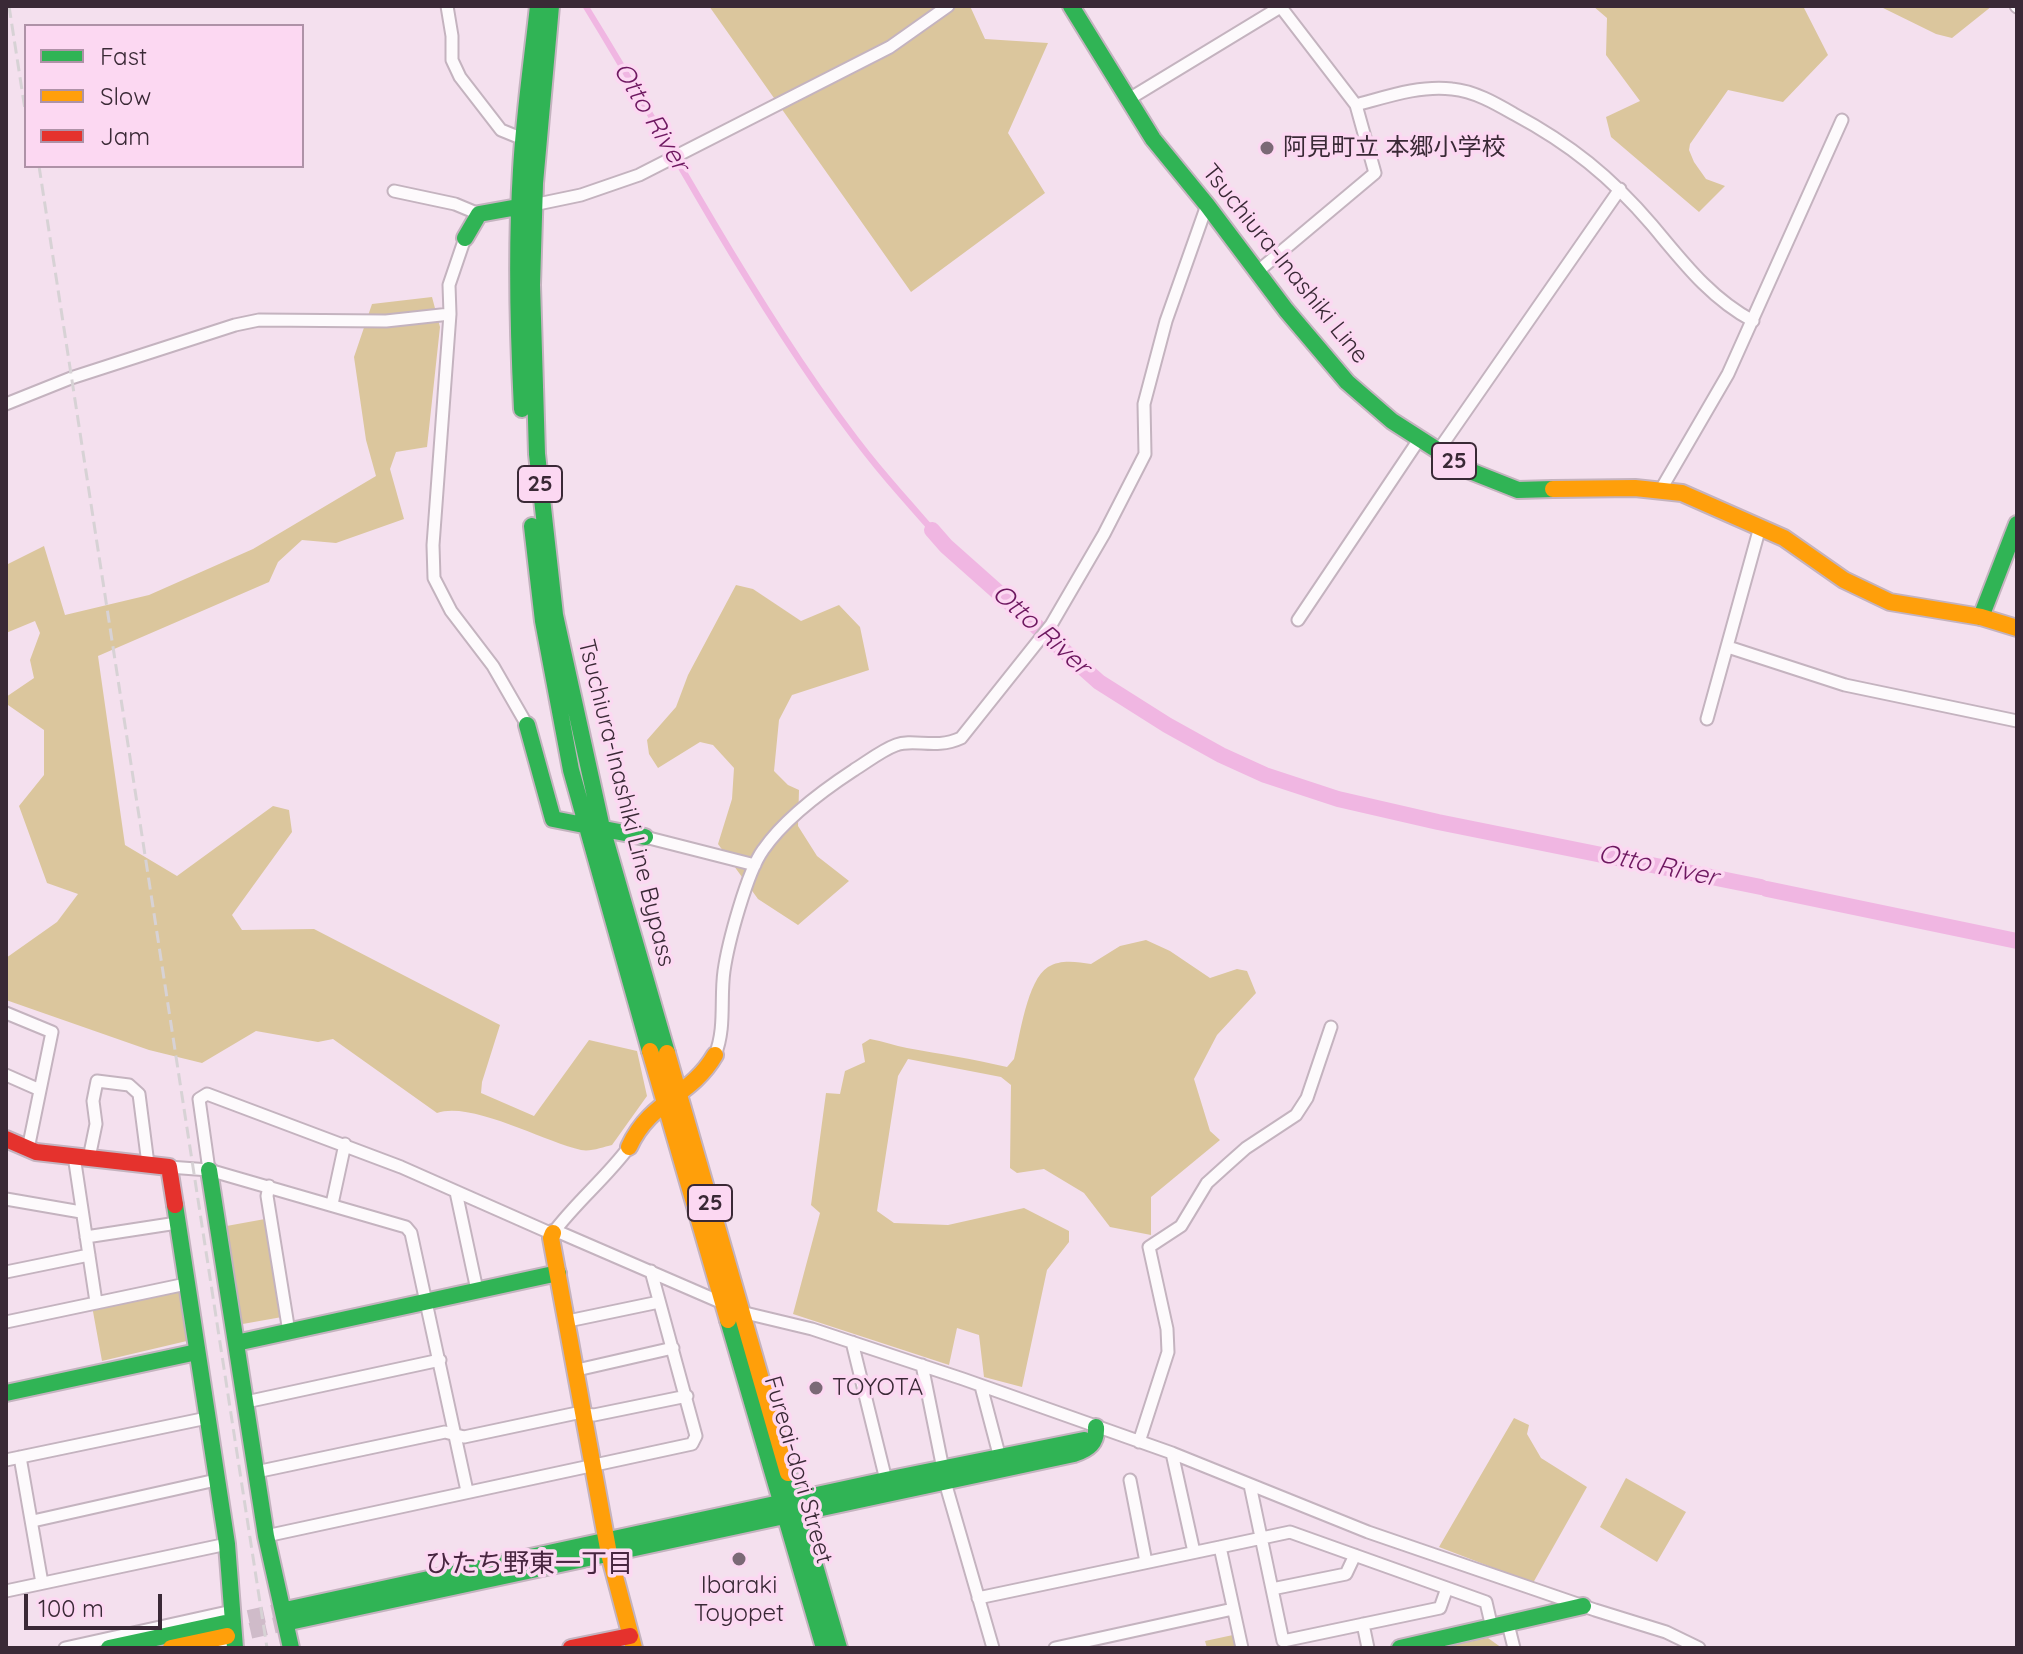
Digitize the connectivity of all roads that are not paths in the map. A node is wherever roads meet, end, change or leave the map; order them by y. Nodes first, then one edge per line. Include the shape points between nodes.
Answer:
1 (447, 6) edge
2 (538, 6) edge
3 (551, 6) edge
4 (948, 6) edge
5 (1071, 6) edge
6 (1281, 6) edge
7 (1129, 99) junction
8 (1356, 105) junction
9 (1842, 120) dead end
10 (523, 139) junction
11 (1620, 189) junction
12 (394, 191) dead end
13 (1207, 205) junction
14 (526, 206) junction
15 (479, 214) junction
16 (465, 238) joint
17 (1257, 272) junction
18 (450, 314) junction
19 (1753, 321) junction
20 (6, 404) edge
21 (1420, 438) junction
22 (1438, 451) junction
23 (1660, 491) junction
24 (2017, 524) edge
25 (1760, 527) junction
26 (1981, 617) junction
27 (1298, 620) dead end
28 (2017, 628) edge
29 (1728, 647) junction
30 (1707, 719) dead end
31 (2017, 721) edge
32 (527, 725) joint
33 (594, 826) junction
34 (645, 837) joint
35 (755, 865) junction
36 (6, 1013) edge
37 (1331, 1027) dead end
38 (715, 1055) joint
39 (6, 1075) edge
40 (40, 1090) junction
41 (680, 1095) junction
42 (665, 1104) junction
43 (6, 1139) edge
44 (345, 1144) junction
45 (629, 1147) joint
46 (28, 1149) junction
47 (82, 1157) junction
48 (148, 1164) junction
49 (169, 1167) junction
50 (209, 1170) junction
51 (269, 1186) junction
52 (456, 1192) junction
53 (6, 1199) edge
54 (332, 1204) junction
55 (81, 1212) junction
56 (177, 1223) junction
57 (553, 1233) junction
58 (86, 1237) junction
59 (89, 1255) junction
60 (651, 1271) junction
61 (6, 1272) edge
62 (558, 1273) junction
63 (186, 1284) junction
64 (477, 1290) junction
65 (426, 1301) junction
66 (96, 1302) junction
67 (659, 1302) junction
68 (725, 1304) junction
69 (741, 1312) junction
70 (568, 1321) junction
71 (6, 1322) edge
72 (289, 1332) junction
73 (852, 1342) junction
74 (236, 1343) junction
75 (673, 1348) junction
76 (197, 1352) junction
77 (440, 1360) junction
78 (922, 1365) junction
79 (577, 1370) junction
80 (981, 1386) junction
81 (6, 1393) edge
82 (687, 1396) junction
83 (246, 1402) junction
84 (584, 1415) junction
85 (207, 1418) junction
86 (1096, 1427) junction
87 (456, 1436) junction
88 (1139, 1442) junction
89 (1172, 1453) junction
90 (20, 1457) junction
91 (1000, 1458) junction
92 (6, 1460) edge
93 (594, 1465) junction
94 (256, 1472) junction
95 (944, 1475) junction
96 (216, 1480) junction
97 (886, 1480) junction
98 (1130, 1480) dead end
99 (1250, 1485) junction
100 (467, 1491) junction
101 (791, 1508) junction
102 (33, 1521) junction
103 (266, 1536) junction
104 (1261, 1538) junction
105 (227, 1544) junction
106 (608, 1547) junction
107 (1220, 1547) junction
108 (1194, 1552) junction
109 (1355, 1555) junction
110 (1146, 1562) junction
111 (42, 1583) junction
112 (1447, 1588) junction
113 (1272, 1589) junction
114 (6, 1591) edge
115 (978, 1598) junction
116 (1583, 1606) junction
117 (1233, 1609) junction
118 (292, 1615) tunnel mouth
119 (1363, 1624) junction
120 (1500, 1626) junction
121 (230, 1632) edge
122 (632, 1642) edge
123 (65, 1648) edge
124 (109, 1648) edge
125 (171, 1648) edge
126 (211, 1648) edge
127 (291, 1648) edge
128 (571, 1648) edge
129 (824, 1648) edge
130 (839, 1648) edge
131 (993, 1648) edge
132 (1055, 1648) edge
133 (1242, 1648) edge
134 (1368, 1648) edge
135 (1400, 1648) edge
136 (1514, 1648) edge
137 (1699, 1648) edge

1 - 10 street via 452,60 460,77 501,130
2 - 10 street, Tsuchiura-Inashiki Line Bypass / 25
3 - 14 street, Tsuchiura-Inashiki Line Bypass / 25
4 - 14 street via 890,47 668,161 607,186
5 - 7 street, Tsuchiura-Inashiki Line / 25
6 - 7 street
6 - 8 street
7 - 13 street, Tsuchiura-Inashiki Line / 25 via 1153,139
8 - 11 street via 1428,88 1484,97 1557,139
8 - 17 street via 1375,173
9 - 19 street
10 - 14 street, Tsuchiura-Inashiki Line Bypass / 25
11 - 19 street via 1709,291
11 - 22 street
12 - 15 street
13 - 17 street, Tsuchiura-Inashiki Line / 25
13 - 35 street via 1166,321 1144,404 1145,454 1040,640 961,738 933,745 897,744 884,752 816,797 769,841
14 - 15 street
14 - 33 street, Tsuchiura-Inashiki Line Bypass / 25 via 542,506 555,615
15 - 16 street
16 - 18 street via 449,285
17 - 21 street, Tsuchiura-Inashiki Line / 25 via 1347,382
18 - 20 street via 386,321 259,320 71,378
18 - 32 street via 434,578
19 - 23 street
21 - 22 street, Tsuchiura-Inashiki Line / 25
21 - 27 street
22 - 23 street, Tsuchiura-Inashiki Line / 25 via 1518,490
23 - 25 street, Tsuchiura-Inashiki Line / 25 via 1682,493
24 - 26 street
25 - 26 street, Tsuchiura-Inashiki Line / 25 via 1890,602
25 - 29 street
26 - 28 street, Tsuchiura-Inashiki Line / 25
29 - 30 street
29 - 31 street via 1845,685
32 - 33 street via 551,816
33 - 34 street
33 - 41 street, Tsuchiura-Inashiki Line Bypass / 25
33 - 42 street, Tsuchiura-Inashiki Line Bypass / 25
34 - 35 street
35 - 38 street via 727,958
36 - 40 street via 52,1032
37 - 88 street via 1296,1115 1228,1164 1207,1183 1181,1226 1149,1247 1168,1352
38 - 41 street via 702,1077
39 - 40 street
40 - 46 street
41 - 42 street
41 - 69 street, Tsuchiura-Inashiki Line Bypass / 25
42 - 45 street via 645,1118
42 - 68 street, Tsuchiura-Inashiki Line Bypass / 25
43 - 46 street
44 - 50 street via 207,1094 199,1099
44 - 52 street
44 - 54 street
45 - 57 street
46 - 47 street
47 - 48 street
47 - 48 street via 96,1124 97,1081 129,1085 139,1094
47 - 55 street
48 - 49 street
49 - 50 street
49 - 56 street
50 - 51 street
50 - 74 street
51 - 54 street
51 - 72 street
52 - 57 street
52 - 64 street
53 - 55 street
54 - 65 street via 406,1227
55 - 58 street
56 - 58 street
56 - 63 street
57 - 60 street
57 - 62 street
58 - 59 street
59 - 61 street
59 - 66 street
60 - 67 street
60 - 68 street
62 - 64 street
62 - 70 street
63 - 66 street
63 - 76 street
64 - 65 street
65 - 72 street
65 - 77 street
66 - 71 street
67 - 70 street
67 - 75 street
68 - 101 street, Fureai-dori Street / 25
69 - 73 street
69 - 101 street, Fureai-dori Street / 25
70 - 79 street
72 - 74 street
73 - 78 street
73 - 97 street
74 - 83 street
75 - 79 street
75 - 82 street
76 - 81 street
76 - 85 street
77 - 83 street
77 - 87 street
78 - 80 street
78 - 95 street
79 - 84 street
80 - 86 street
80 - 91 street
82 - 84 street
82 - 93 street via 696,1436 692,1444
83 - 94 street
84 - 87 street
84 - 93 street
85 - 90 street
85 - 96 street
86 - 88 street
86 - 91 street via 1079,1442
86 - 95 street via 1089,1449
87 - 94 street via 445,1432
87 - 100 street
88 - 89 street
89 - 99 street
89 - 108 street
90 - 92 street
90 - 102 street
91 - 95 street
93 - 100 street
93 - 106 street
94 - 103 street
95 - 97 street
95 - 101 street
95 - 115 street
96 - 102 street
96 - 105 street
97 - 101 street
98 - 110 street
99 - 104 street
99 - 116 street
100 - 103 street
101 - 106 street
101 - 129 street, Fureai-dori Street / 25
101 - 130 street, Fureai-dori Street / 25
102 - 111 street
103 - 127 street
104 - 107 street
104 - 109 street via 1290,1532
104 - 113 street
105 - 111 street
105 - 121 street
106 - 118 street
106 - 122 street
107 - 108 street
107 - 117 street
108 - 110 street
109 - 112 street
109 - 113 street via 1346,1574
110 - 115 street
111 - 114 street
112 - 119 street via 1440,1608
112 - 120 street via 1486,1602
113 - 119 street via 1283,1641
115 - 131 street
116 - 120 street
116 - 137 street
117 - 132 street
117 - 133 street
119 - 134 street
120 - 135 street
120 - 136 street
121 - 123 street
121 - 124 street
121 - 125 street
121 - 126 street
122 - 128 street

